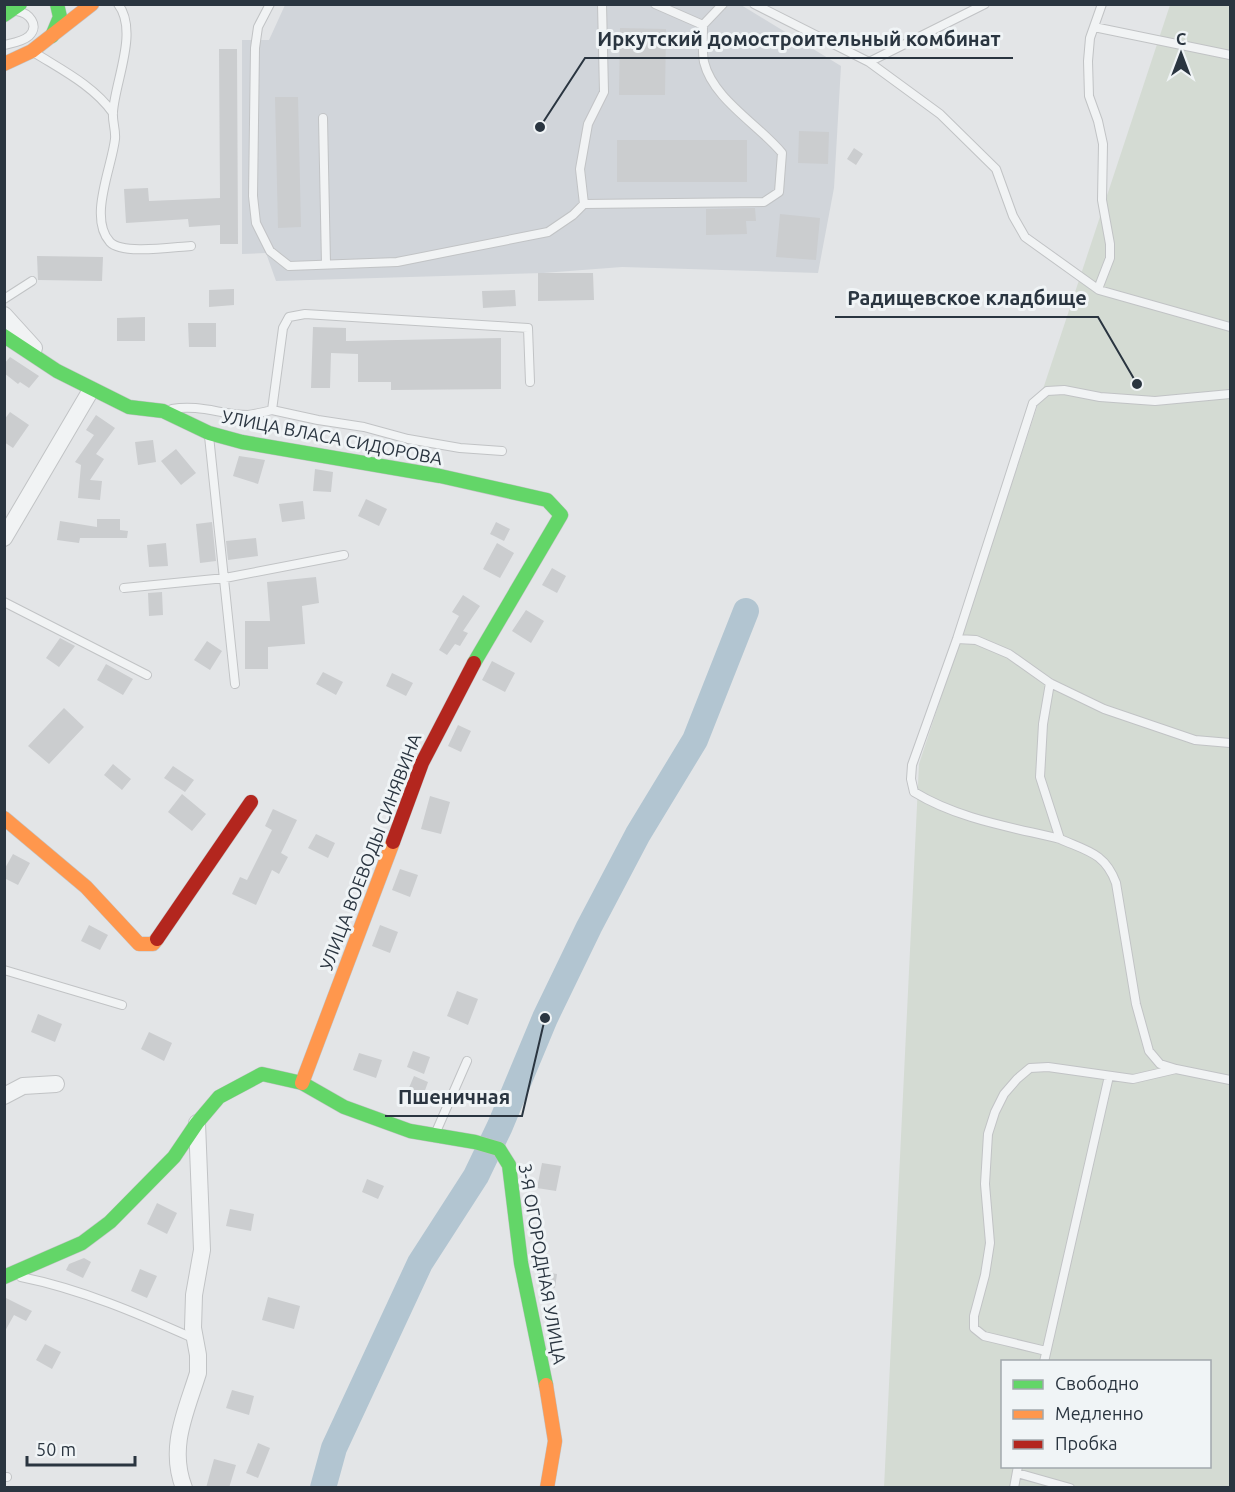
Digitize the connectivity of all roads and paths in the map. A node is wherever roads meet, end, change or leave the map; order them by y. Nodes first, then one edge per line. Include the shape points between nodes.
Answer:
1 (57, 4) edge
2 (92, 4) edge
3 (118, 4) edge
4 (270, 4) edge
5 (602, 4) edge
6 (656, 4) edge
7 (723, 4) edge
8 (754, 4) edge
9 (985, 4) edge
10 (1102, 4) edge
11 (12, 10) edge
12 (703, 25) junction
13 (1094, 27) junction
14 (52, 36) junction
15 (4, 45) edge
16 (32, 51) junction
17 (1230, 54) edge
18 (869, 62) junction
19 (4, 64) edge
20 (113, 113) junction
21 (323, 118) dead end
22 (585, 204) junction
23 (191, 246) dead end
24 (326, 264) junction
25 (32, 281) dead end
26 (1098, 289) junction
27 (4, 299) edge
28 (4, 315) edge
29 (1230, 327) edge
30 (4, 336) edge
31 (57, 371) junction
32 (530, 382) dead end
33 (91, 390) junction
34 (1230, 394) edge
35 (272, 410) junction
36 (163, 411) junction
37 (209, 433) junction
38 (502, 451) dead end
39 (561, 515) joint
40 (4, 538) edge
41 (344, 555) dead end
42 (225, 578) junction
43 (124, 588) dead end
44 (4, 602) edge
45 (957, 639) junction
46 (147, 675) dead end
47 (1050, 683) junction
48 (235, 684) dead end
49 (1230, 743) edge
50 (251, 802) dead end
51 (4, 818) edge
52 (1060, 839) junction
53 (4, 970) edge
54 (122, 1005) dead end
55 (467, 1061) dead end
56 (1176, 1069) junction
57 (1109, 1076) junction
58 (1230, 1080) edge
59 (302, 1083) junction
60 (56, 1084) dead end
61 (4, 1096) edge
62 (197, 1123) junction
63 (434, 1135) junction
64 (8, 1276) edge
65 (195, 1340) junction
66 (1046, 1351) junction
67 (1044, 1360) edge
68 (1017, 1470) edge
69 (184, 1488) edge
70 (547, 1488) edge
71 (1014, 1488) edge
72 (1070, 1488) edge

1 - 14 street via 60,15
2 - 14 street
3 - 20 lane via 127,33
4 - 24 lane via 258,27 255,48 256,223 270,251 289,266
5 - 22 lane via 604,92 588,124 580,169
6 - 12 lane
7 - 12 lane
8 - 18 lane
9 - 18 lane
10 - 13 lane
11 - 15 lane via 30,15 33,29 19,42
12 - 22 lane via 704,62 716,89 782,153 779,192 764,202
13 - 17 lane
13 - 26 lane via 1088,61 1089,96 1103,144 1102,200 1110,244 1110,258
14 - 16 street
16 - 19 street
16 - 20 lane via 104,100
18 - 26 lane via 940,114 996,169 1025,237
20 - 23 lane via 116,137 101,205 102,225 110,242 124,249
21 - 24 lane
22 - 24 lane via 548,232 397,262
25 - 27 lane
26 - 29 lane
28 - 31 street
30 - 31 street, УЛИЦА ВЛАСА СИДОРОВА
31 - 33 street, УЛИЦА ВЛАСА СИДОРОВА
32 - 35 lane via 528,328 305,314 290,317 283,328
33 - 36 street, УЛИЦА ВЛАСА СИДОРОВА via 129,407
33 - 40 street
34 - 45 lane via 1155,401 1047,391 1034,403
35 - 36 lane via 248,415 208,408
35 - 38 lane via 408,439
36 - 37 street, УЛИЦА ВЛАСА СИДОРОВА
37 - 39 street, УЛИЦА ВЛАСА СИДОРОВА via 502,489 547,500
37 - 42 lane
39 - 59 street, УЛИЦА ВОЕВОДЫ СИНЯВИНА via 484,644 422,763
41 - 42 lane
42 - 43 lane
42 - 48 lane
44 - 46 lane
45 - 47 lane via 976,640 1009,654
45 - 52 lane via 912,765 914,792 964,815
47 - 49 lane via 1104,709 1195,741
47 - 52 lane via 1040,777
50 - 51 street via 153,944 139,944 86,887
52 - 56 lane via 1100,858 1110,868 1149,1051 1160,1064
53 - 54 lane
55 - 63 lane
56 - 57 lane via 1133,1079
56 - 58 lane
57 - 66 lane
57 - 66 lane via 1030,1068 1004,1094 988,1134 985,1184 990,1243 974,1328 984,1336
59 - 62 street, 3-Я ОГОРОДНАЯ УЛИЦА via 262,1074 219,1097
59 - 63 street, 3-Я ОГОРОДНАЯ УЛИЦА via 344,1107 410,1131
60 - 61 street via 23,1086
62 - 64 street, 3-Я ОГОРОДНАЯ УЛИЦА via 174,1157 110,1222 82,1243
62 - 65 street via 202,1250 195,1295
63 - 70 street, 3-Я ОГОРОДНАЯ УЛИЦА via 499,1149 509,1166 521,1263 555,1441
64 - 65 lane via 52,1283
65 - 69 street via 198,1373 177,1444 177,1464
66 - 67 lane
68 - 71 lane
68 - 72 lane

